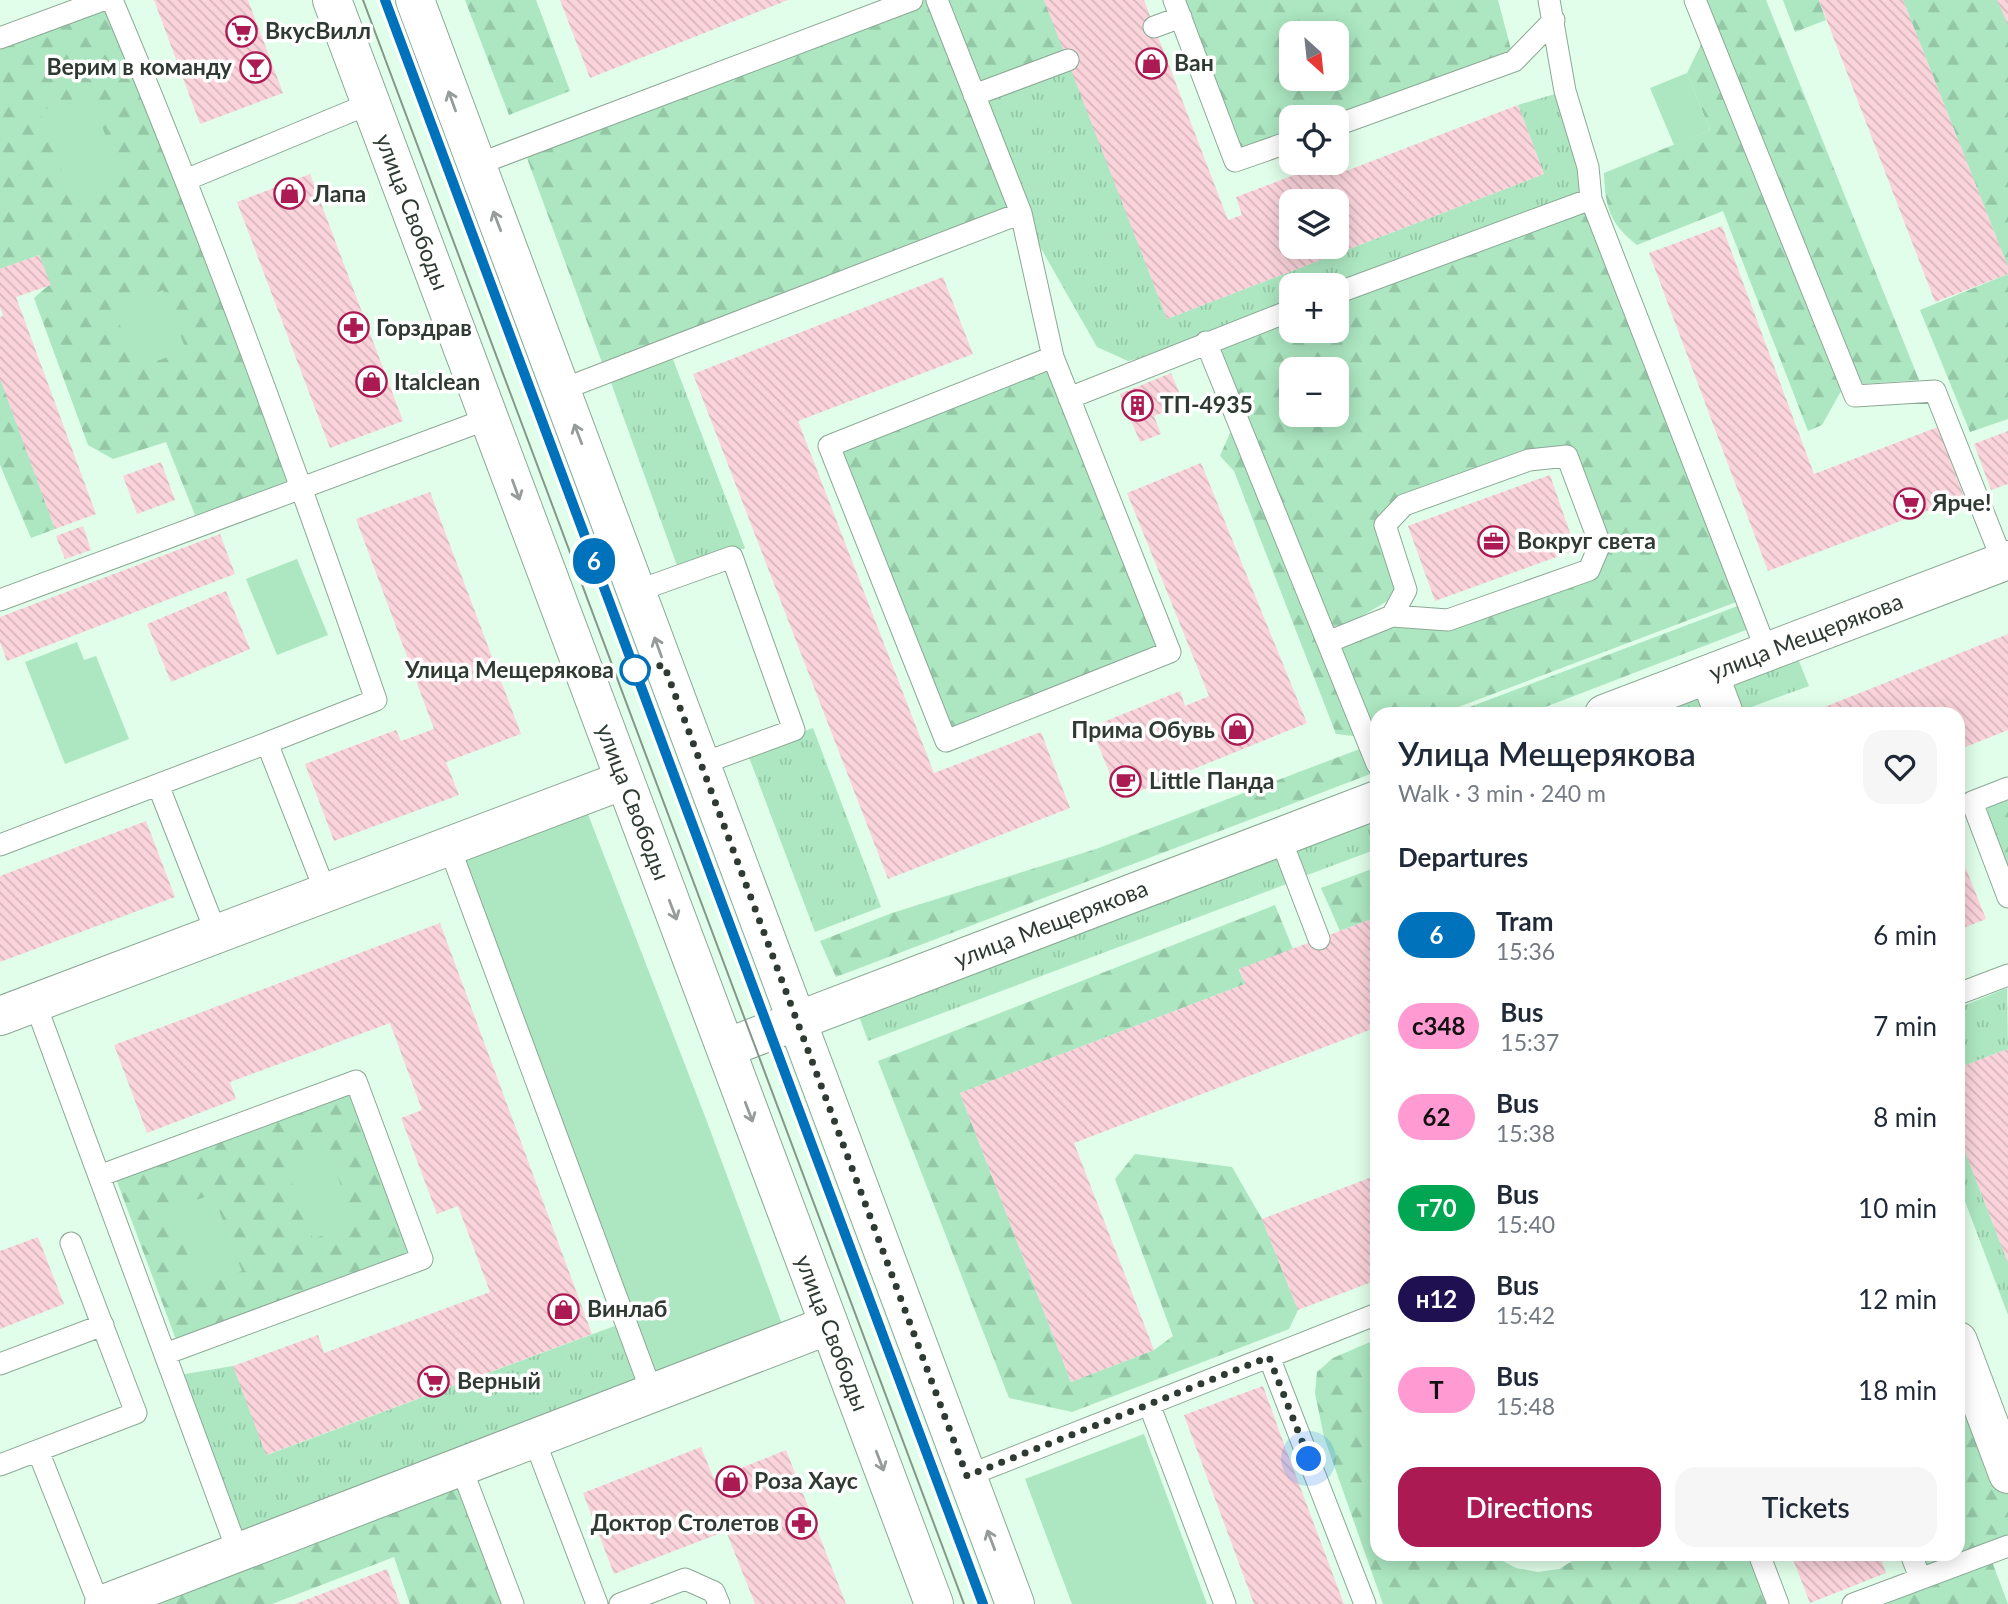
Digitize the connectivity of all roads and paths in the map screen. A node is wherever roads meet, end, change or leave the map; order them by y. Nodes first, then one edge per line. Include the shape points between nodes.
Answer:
1 (103, 0) edge
2 (111, 0) edge
3 (332, 0) edge
4 (415, 0) edge
5 (912, 0) edge
6 (937, 0) edge
7 (1695, 0) edge
8 (1177, 9) edge
9 (1552, 10) edge
10 (1154, 27) dead end
11 (0, 38) edge
12 (1068, 60) dead end
13 (974, 95) junction
14 (371, 103) junction
15 (1349, 121) edge
16 (1279, 146) edge
17 (476, 165) junction
18 (188, 179) junction
19 (1591, 199) junction
20 (1021, 213) junction
21 (1349, 289) edge
22 (1279, 315) edge
23 (1206, 342) junction
24 (1054, 357) junction
25 (561, 390) junction
26 (1069, 398) junction
27 (489, 418) junction
28 (302, 487) junction
29 (2006, 561) edge
30 (637, 591) junction
31 (0, 600) edge
32 (1392, 616) junction
33 (1328, 642) junction
34 (1767, 652) junction
35 (1709, 674) junction
36 (1622, 707) edge
37 (1721, 707) edge
38 (267, 743) junction
39 (1370, 747) edge
40 (701, 764) junction
41 (624, 780) junction
42 (159, 785) junction
43 (2008, 788) edge
44 (1370, 803) edge
45 (1280, 837) junction
46 (0, 845) edge
47 (449, 846) junction
48 (326, 893) junction
49 (2008, 897) edge
50 (217, 935) junction
51 (1319, 939) dead end
52 (2008, 975) edge
53 (1965, 991) edge
54 (35, 1003) junction
55 (0, 1016) edge
56 (798, 1020) junction
57 (726, 1048) junction
58 (99, 1176) junction
59 (71, 1243) dead end
60 (1370, 1317) edge
61 (103, 1325) junction
62 (829, 1325) junction
63 (165, 1354) junction
64 (1269, 1357) junction
65 (1965, 1359) edge
66 (0, 1364) edge
67 (652, 1393) junction
68 (1149, 1405) junction
69 (534, 1438) junction
70 (38, 1451) junction
71 (0, 1465) edge
72 (461, 1467) junction
73 (2008, 1474) edge
74 (967, 1476) junction
75 (2008, 1546) edge
76 (238, 1552) junction
77 (1762, 1561) edge
78 (1914, 1561) edge
79 (1920, 1578) junction
80 (102, 1604) edge
81 (513, 1604) edge
82 (597, 1604) edge
83 (620, 1604) edge
84 (719, 1604) edge
85 (934, 1604) edge
86 (1015, 1604) edge
87 (1225, 1604) edge
88 (1366, 1604) edge
89 (1779, 1604) edge
90 (1853, 1604) edge

1 - 11 lane
2 - 18 lane
3 - 14 main road, улица Свободы
17 -> 4 main road
5 - 17 lane
6 - 13 lane
7 - 29 lane via 1856,396 1934,391
8 - 10 lane
8 - 16 lane via 1235,161
9 - 15 lane via 1514,61
9 - 19 lane via 1565,91 1588,167
12 - 13 lane
13 - 20 lane
14 - 18 lane
14 - 27 main road, улица Свободы
25 -> 17 main road
18 - 28 lane
19 - 21 lane
19 - 34 lane
20 - 24 lane
20 - 25 lane
22 - 23 lane
23 - 26 lane
23 - 33 lane
24 - 26 lane
24 - 26 lane via 829,446 946,741 1171,652
30 -> 25 main road
27 - 28 lane
27 -> 41 main road, улица Свободы
28 - 31 lane
28 - 38 lane via 376,700
29 - 34 main road, улица Мещерякова
40 -> 30 main road
30 - 40 lane via 732,557 794,730
32 - 32 lane via 1448,620 1588,570 1600,544 1567,456 1529,460 1404,505 1385,525 1406,590
32 - 33 lane
33 - 39 lane
34 - 35 main road, улица Мещерякова
35 - 36 main road, улица Мещерякова
35 - 37 main road
38 - 42 lane
38 - 48 lane
40 - 56 main road
41 - 47 main road
41 -> 57 main road, улица Свободы
42 - 46 lane
42 - 50 lane
43 - 49 lane via 1972,802
44 - 45 main road, улица Мещерякова
45 - 51 lane
45 - 56 main road, улица Мещерякова
47 - 48 main road
47 - 67 lane
48 - 50 main road
50 - 54 main road
52 - 53 lane
54 - 55 main road
54 - 58 lane
56 - 57 main road, улица Мещерякова
56 - 74 main road
57 -> 62 main road, улица Свободы
58 - 63 lane
58 - 63 lane via 356,1081 422,1259
59 - 61 lane
60 - 64 lane
61 - 66 lane
61 - 70 lane via 136,1413
62 - 67 main road
62 -> 85 main road, улица Свободы
63 - 76 lane
64 - 68 lane
64 - 88 lane
65 - 73 main road
67 - 69 main road
68 - 74 lane
68 - 87 lane
69 - 72 main road
69 - 82 lane
70 - 71 lane
70 - 80 lane
72 - 76 main road
72 - 81 lane
86 -> 74 main road
75 - 79 lane
76 - 80 main road
77 - 89 lane
78 - 79 lane
79 - 90 lane
83 - 84 lane via 685,1579 714,1592

